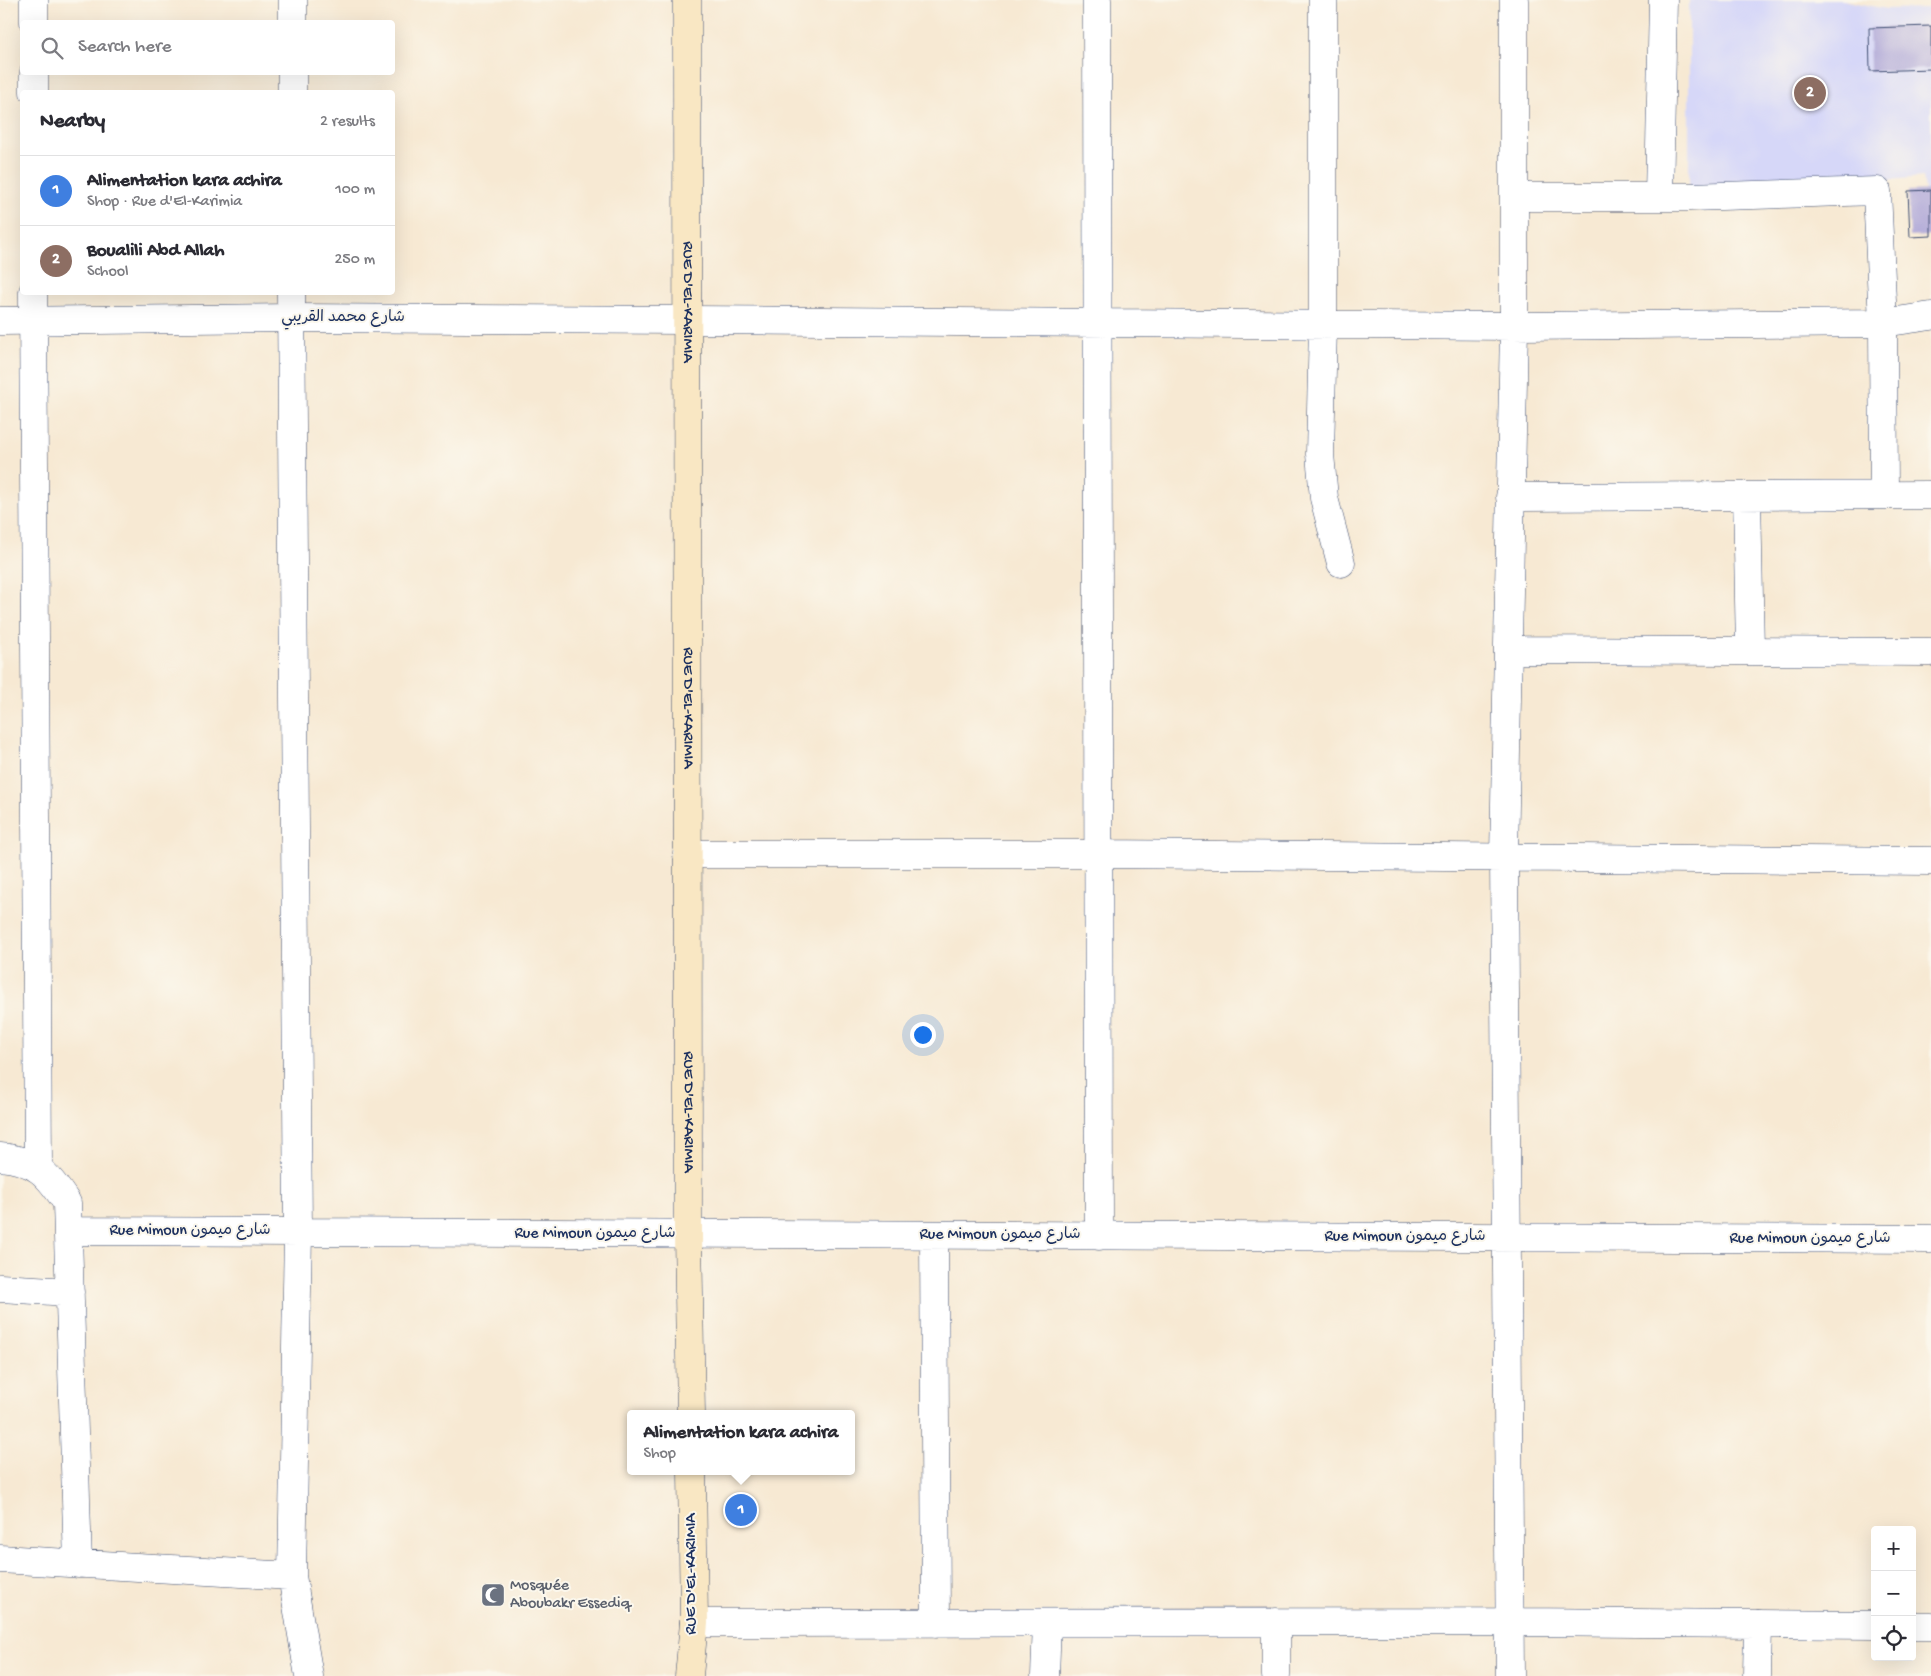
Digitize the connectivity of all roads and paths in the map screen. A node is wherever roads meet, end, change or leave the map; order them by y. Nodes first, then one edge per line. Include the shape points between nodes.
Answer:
1 (34, 0) edge
2 (293, 0) edge
3 (687, 0) edge
4 (1098, 0) edge
5 (1323, 0) edge
6 (1514, 0) edge
7 (1663, 0) edge
8 (34, 20) edge
9 (292, 20) edge
10 (34, 75) edge
11 (292, 75) edge
12 (34, 90) edge
13 (292, 90) edge
14 (1514, 197) junction
15 (1659, 197) junction
16 (33, 295) edge
17 (291, 305) edge
18 (1931, 316) edge
19 (687, 320) junction
20 (0, 321) edge
21 (33, 321) junction
22 (1097, 323) junction
23 (1883, 323) junction
24 (1324, 325) junction
25 (1514, 326) junction
26 (1884, 495) junction
27 (1931, 495) edge
28 (1747, 496) junction
29 (1510, 497) junction
30 (1341, 563) dead end
31 (1508, 650) junction
32 (1750, 650) junction
33 (1931, 652) edge
34 (687, 854) junction
35 (1099, 854) junction
36 (1504, 857) junction
37 (1931, 861) edge
38 (0, 1158) edge
39 (38, 1168) junction
40 (68, 1230) junction
41 (298, 1232) junction
42 (688, 1234) junction
43 (934, 1235) junction
44 (1099, 1236) junction
45 (1505, 1238) junction
46 (1931, 1239) edge
47 (0, 1288) edge
48 (70, 1292) junction
49 (691, 1410) edge
50 (692, 1475) edge
51 (0, 1559) edge
52 (78, 1564) junction
53 (292, 1576) junction
54 (1047, 1622) junction
55 (1276, 1622) junction
56 (1509, 1622) junction
57 (694, 1623) junction
58 (936, 1623) junction
59 (1758, 1624) junction
60 (1871, 1625) edge
61 (1916, 1626) edge
62 (1931, 1626) edge
63 (309, 1676) edge
64 (689, 1676) edge
65 (1044, 1676) edge
66 (1276, 1676) edge
67 (1510, 1676) edge
68 (1757, 1676) edge

1 - 8 street
2 - 9 street
3 - 19 main road, RUE D'EL-KARIMIA
4 - 22 street
5 - 24 street
6 - 14 street
7 - 15 street
10 - 12 street
11 - 13 street
14 - 15 street
14 - 25 street
15 - 23 street via 1877,191
16 - 21 street
17 - 19 street, شارع محمد القريبي
17 - 21 street, شارع محمد القريبي
17 - 41 street
18 - 23 street, شارع محمد القريبي
19 - 22 street, شارع محمد القريبي
19 - 34 main road, RUE D'EL-KARIMIA
20 - 21 street, شارع محمد القريبي
21 - 39 street
22 - 24 street, شارع محمد القريبي
22 - 35 street
23 - 25 street, شارع محمد القريبي
23 - 26 street
24 - 25 street, شارع محمد القريبي
24 - 30 street via 1320,454 1324,498
25 - 29 street
26 - 27 street
26 - 28 street
28 - 29 street
28 - 32 street
29 - 31 street
31 - 32 street
31 - 36 street
32 - 33 street
34 - 35 street
34 - 42 main road, RUE D'EL-KARIMIA
35 - 36 street
35 - 44 street
36 - 37 street
36 - 45 street
38 - 39 street via 20,1159
39 - 40 street via 53,1181 67,1203
40 - 41 street, Rue Mimoun شارع ميمون
40 - 48 street
41 - 42 street, Rue Mimoun شارع ميمون
41 - 53 street
42 - 43 street, Rue Mimoun شارع ميمون
42 - 49 main road, RUE D'EL-KARIMIA
43 - 44 street, Rue Mimoun شارع ميمون
43 - 58 street
44 - 45 street, Rue Mimoun شارع ميمون
45 - 46 street, Rue Mimoun شارع ميمون
45 - 56 street
47 - 48 street
48 - 52 street
50 - 57 main road, RUE D'EL-KARIMIA
51 - 52 street
52 - 53 street
53 - 63 street
54 - 55 street
54 - 58 street
54 - 65 street
55 - 56 street
55 - 66 street
56 - 59 street
56 - 67 street
57 - 58 street
57 - 64 main road, RUE D'EL-KARIMIA
59 - 60 street
59 - 68 street
61 - 62 street

